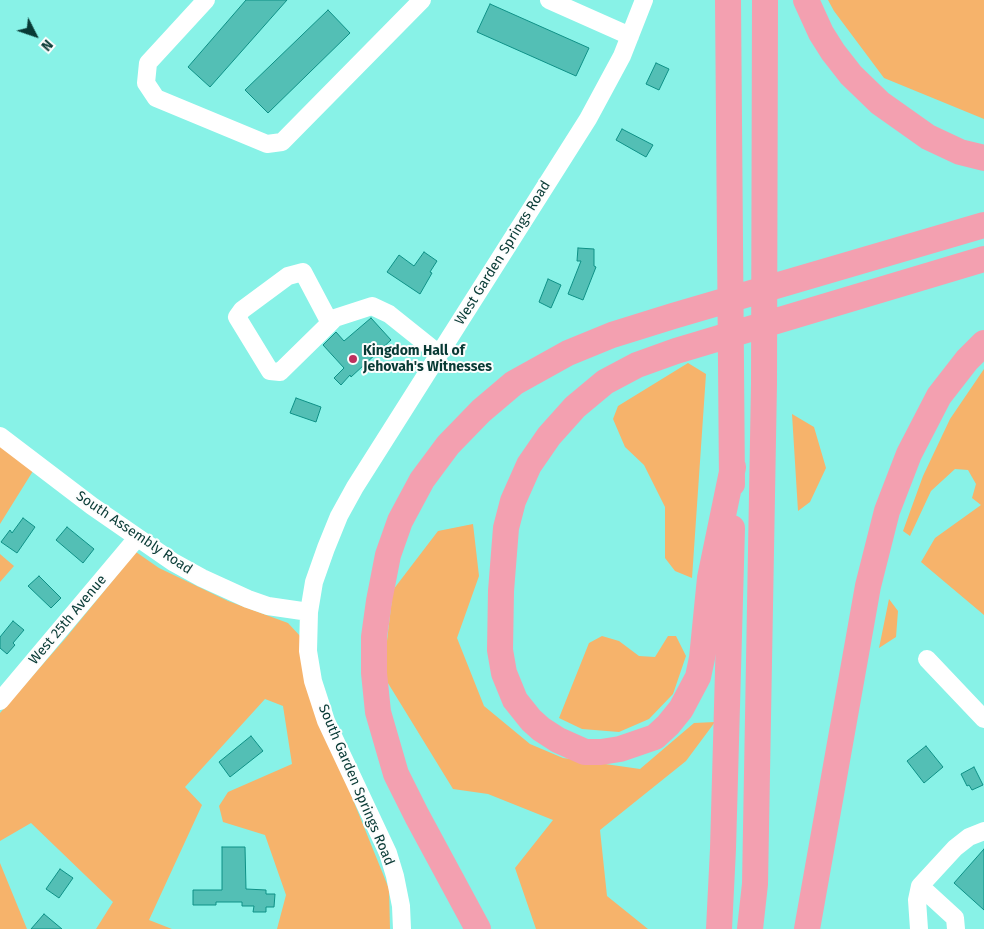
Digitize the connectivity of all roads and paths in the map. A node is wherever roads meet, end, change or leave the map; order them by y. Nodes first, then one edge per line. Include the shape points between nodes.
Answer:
1 (206, 0) edge
2 (422, 0) edge
3 (550, 0) edge
4 (644, 0) edge
5 (728, 0) edge
6 (765, 0) edge
7 (806, 0) edge
8 (630, 36) junction
9 (984, 158) edge
10 (984, 225) edge
11 (984, 258) edge
12 (330, 323) junction
13 (984, 343) edge
14 (439, 354) junction
15 (0, 436) edge
16 (733, 467) junction
17 (137, 538) junction
18 (309, 612) junction
19 (928, 659) dead end
20 (0, 701) edge
21 (984, 719) edge
22 (984, 831) edge
23 (920, 886) junction
24 (402, 929) edge
25 (478, 929) edge
26 (719, 929) edge
27 (750, 929) edge
28 (807, 929) edge
29 (919, 929) edge
30 (956, 929) edge

1 - 2 street via 148,63 146,83 156,98 267,144 282,142
3 - 8 street
4 - 8 street, West Garden Springs Road
5 - 16 highway
6 - 27 highway via 764,394 755,884
7 - 9 highway via 833,52 850,75 880,103 928,137 960,152
8 - 14 street, West Garden Springs Road via 588,119
10 - 25 highway via 673,316 568,353 514,383 481,411 448,445 422,480 400,520 388,555 379,602 374,637 378,712 396,774
11 - 16 highway via 676,350 605,382 575,407 529,465 513,501 506,528 500,650 504,673 522,710 541,729 585,752 601,752 620,749 654,736 682,709 698,677 710,578
12 - 12 street via 280,372 270,371 237,317 288,276 303,272
12 - 14 street via 372,306 389,314
13 - 28 highway via 939,396 909,454 887,511 868,586
14 - 18 street, West Garden Springs Road via 339,516 314,582
15 - 17 street, South Assembly Road
16 - 26 highway via 724,849
17 - 18 street, South Assembly Road via 173,562 228,591 268,606
17 - 20 street, West 25th Avenue
18 - 24 street, South Garden Springs Road via 308,651 314,681 326,721 388,853 401,906
19 - 21 street
22 - 23 street via 955,848
23 - 29 street via 917,900
23 - 30 street via 955,918

